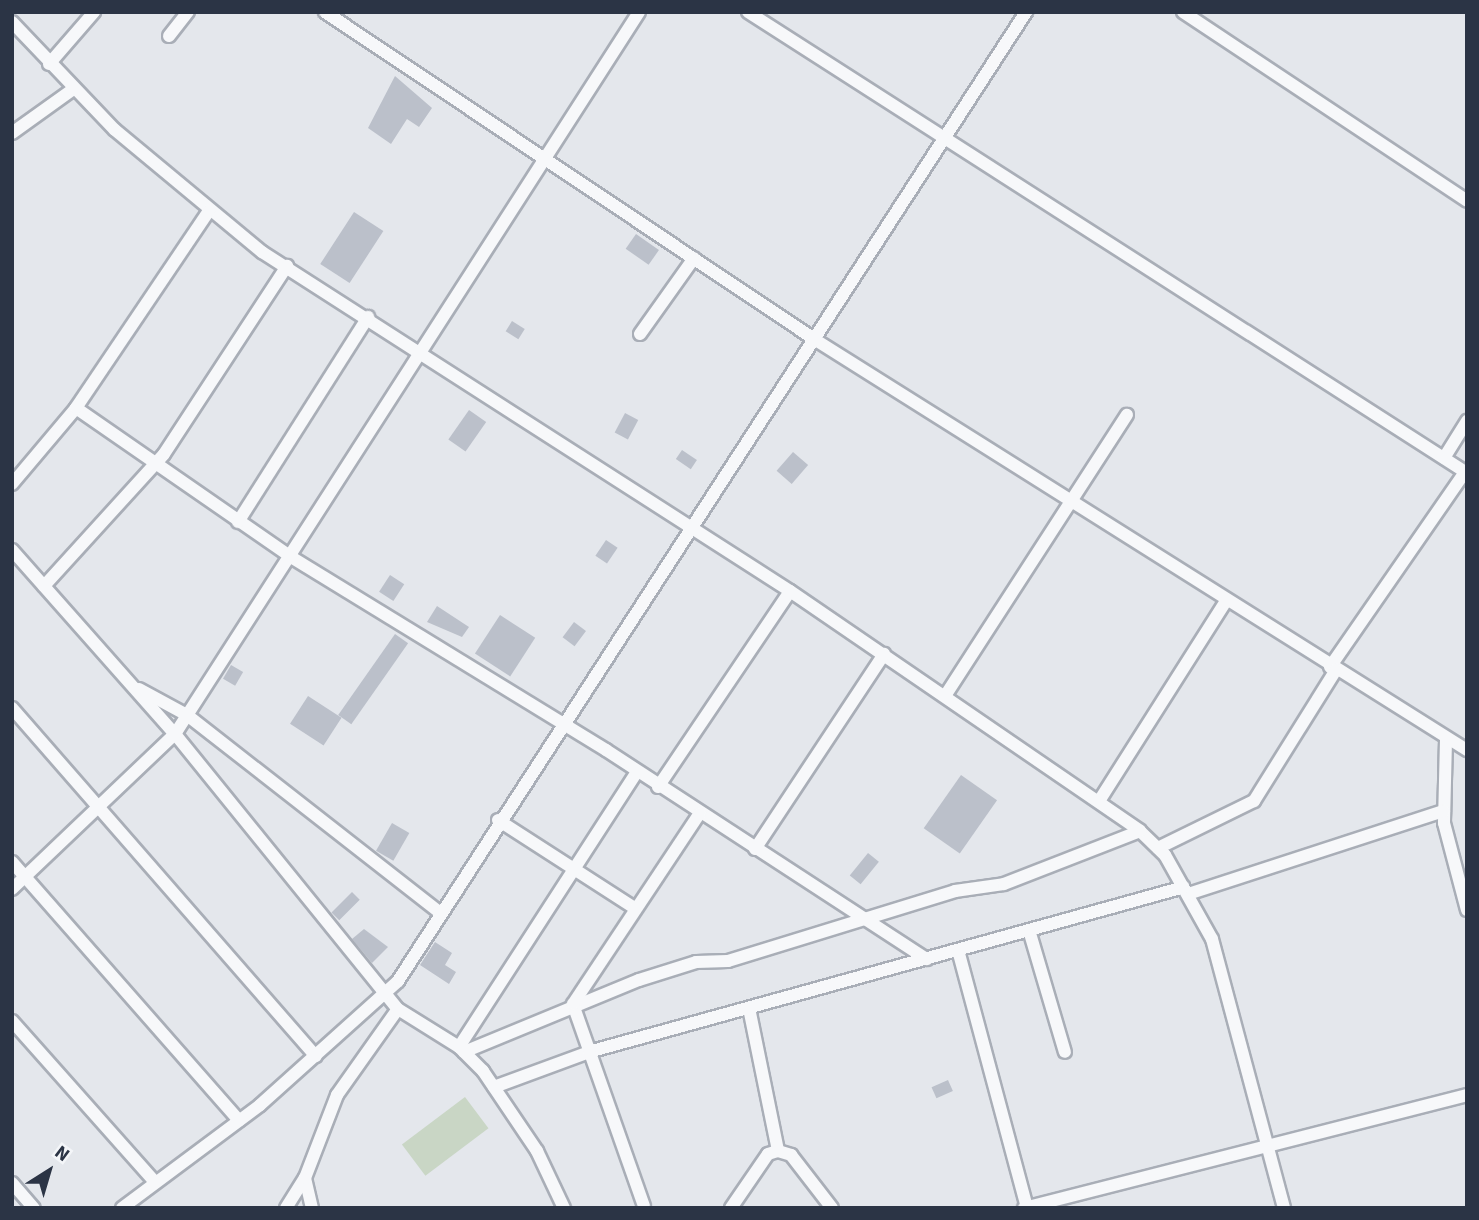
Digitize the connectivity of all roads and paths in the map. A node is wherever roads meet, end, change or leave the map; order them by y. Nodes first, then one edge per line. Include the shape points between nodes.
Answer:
1 (93, 12) edge
2 (188, 12) edge
3 (325, 12) edge
4 (639, 12) edge
5 (748, 12) edge
6 (1026, 12) edge
7 (1183, 12) edge
8 (12, 22) edge
9 (169, 36) dead end
10 (49, 64) junction
11 (72, 90) junction
12 (12, 133) edge
13 (947, 139) junction
14 (544, 156) junction
15 (1467, 201) edge
16 (209, 211) junction
17 (694, 257) junction
18 (287, 266) junction
19 (368, 317) junction
20 (640, 334) dead end
21 (814, 339) junction
22 (423, 354) junction
23 (76, 408) junction
24 (1127, 415) dead end
25 (1467, 421) edge
26 (1444, 458) junction
27 (155, 461) junction
28 (1466, 473) edge
29 (12, 484) edge
30 (1068, 501) junction
31 (238, 522) junction
32 (692, 527) junction
33 (12, 550) edge
34 (291, 557) junction
35 (44, 586) junction
36 (790, 591) junction
37 (1226, 601) junction
38 (884, 654) junction
39 (1333, 668) junction
40 (133, 686) junction
41 (945, 696) junction
42 (12, 708) edge
43 (187, 715) junction
44 (561, 722) junction
45 (175, 734) junction
46 (1446, 740) junction
47 (1467, 750) edge
48 (637, 772) junction
49 (658, 786) junction
50 (1101, 798) junction
51 (101, 810) junction
52 (1444, 811) junction
53 (700, 813) junction
54 (498, 820) junction
55 (1140, 831) junction
56 (1158, 848) junction
57 (755, 849) junction
58 (12, 862) edge
59 (573, 870) junction
60 (26, 877) junction
61 (12, 889) edge
62 (1186, 890) junction
63 (633, 907) junction
64 (1467, 910) edge
65 (439, 912) junction
66 (860, 918) junction
67 (1029, 930) junction
68 (958, 950) junction
69 (927, 959) junction
70 (388, 994) junction
71 (573, 1004) junction
72 (749, 1008) junction
73 (398, 1009) junction
74 (12, 1021) edge
75 (461, 1049) junction
76 (592, 1051) junction
77 (1065, 1052) dead end
78 (316, 1056) junction
79 (494, 1087) junction
80 (1467, 1094) edge
81 (239, 1120) junction
82 (1267, 1144) junction
83 (778, 1151) junction
84 (305, 1178) junction
85 (155, 1182) junction
86 (12, 1183) edge
87 (644, 1206) edge
88 (1026, 1207) edge
89 (34, 1208) edge
90 (122, 1208) edge
91 (286, 1208) edge
92 (312, 1208) edge
93 (564, 1208) edge
94 (731, 1208) edge
95 (832, 1208) edge
96 (1284, 1208) edge

1 - 10 street
2 - 9 street
3 - 14 street
4 - 14 street
5 - 13 street
6 - 13 street
7 - 15 street
8 - 10 street
10 - 11 street
11 - 12 street
11 - 16 street
13 - 21 street
13 - 26 street
14 - 17 street
14 - 22 street
16 - 18 street
16 - 23 street
17 - 20 street
17 - 21 street
18 - 19 street
18 - 27 street
19 - 22 street
19 - 31 street
21 - 30 street
21 - 32 street
22 - 32 street
22 - 34 street
23 - 27 street
23 - 29 street
24 - 30 street
25 - 26 street
26 - 28 street
27 - 31 street
27 - 35 street
28 - 39 street
30 - 37 street
30 - 41 street
31 - 34 street
32 - 36 street
32 - 44 street
33 - 35 street
34 - 43 street
34 - 44 street
35 - 40 street
36 - 38 street
36 - 49 street
37 - 39 street
37 - 50 street
38 - 41 street
38 - 57 street
39 - 46 street
39 - 56 street via 1254,802
40 - 43 street
40 - 45 street
41 - 50 street
42 - 51 street
43 - 45 street
43 - 65 street
44 - 48 street
44 - 54 street
45 - 51 street
45 - 70 street
46 - 47 street
46 - 52 street
48 - 49 street
48 - 59 street
49 - 53 street
50 - 55 street
51 - 60 street
51 - 78 street
52 - 62 street
52 - 64 street
53 - 57 street
53 - 63 street
54 - 59 street
54 - 65 street
55 - 56 street
55 - 66 street via 1004,884
56 - 62 street
57 - 66 street
58 - 60 street
59 - 63 street
59 - 75 street
60 - 61 street
60 - 81 street
62 - 67 street
62 - 82 street via 1212,939
63 - 71 street
65 - 70 street
66 - 69 street
66 - 71 street via 728,961 696,962
67 - 68 street
67 - 77 street
68 - 69 street
68 - 88 street
69 - 72 street
70 - 73 street
70 - 78 street
71 - 75 street
71 - 76 street
72 - 76 street
72 - 83 street
73 - 75 street
73 - 84 street via 337,1095
74 - 85 street
75 - 79 street
76 - 79 street
76 - 87 street
78 - 81 street
79 - 93 street via 537,1151
80 - 82 street
81 - 85 street
82 - 88 street
82 - 96 street
83 - 94 street via 768,1154
83 - 95 street via 791,1155
84 - 91 street
84 - 92 street
85 - 90 street
86 - 89 street

